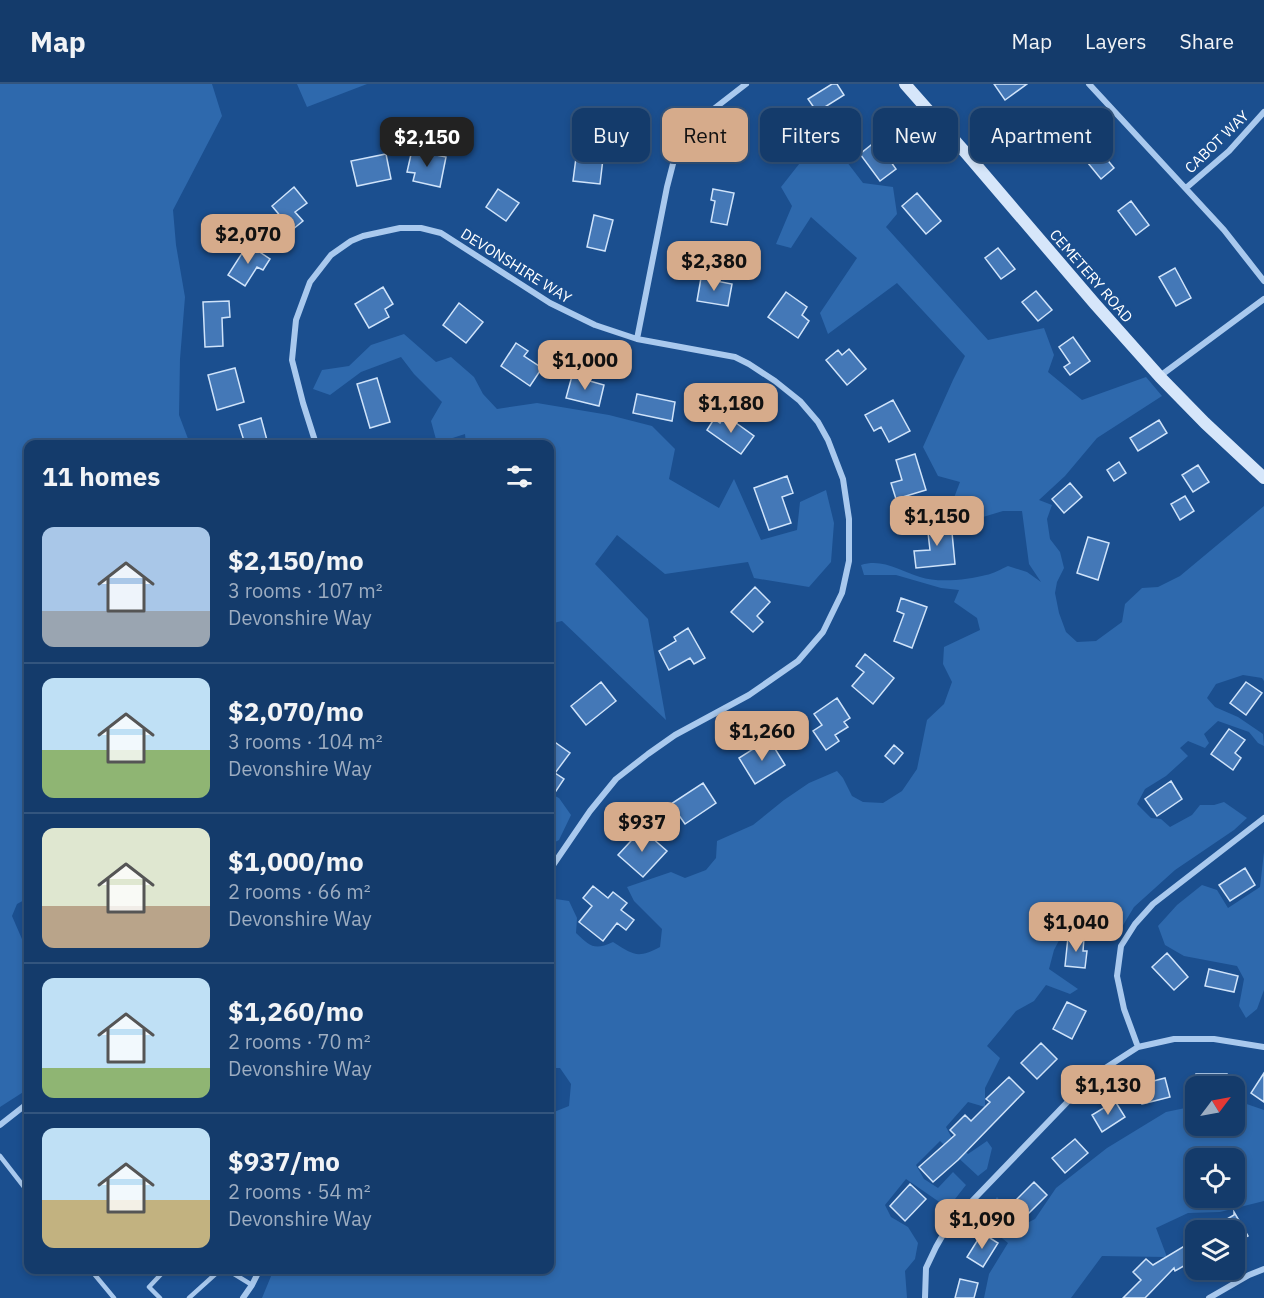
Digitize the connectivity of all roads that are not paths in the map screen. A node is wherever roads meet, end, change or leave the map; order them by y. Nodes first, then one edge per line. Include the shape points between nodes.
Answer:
1 (746, 84) edge
2 (904, 84) edge
3 (1089, 84) edge
4 (1264, 112) edge
5 (1186, 188) junction
6 (1264, 281) edge
7 (1264, 299) edge
8 (637, 339) junction
9 (1160, 377) junction
10 (315, 440) edge
11 (1264, 478) edge
12 (1264, 818) edge
13 (554, 864) edge
14 (1138, 1047) junction
15 (1264, 1047) edge
16 (24, 1106) edge
17 (0, 1125) edge
18 (0, 1156) edge
19 (24, 1187) edge
20 (1264, 1269) edge
21 (94, 1274) edge
22 (161, 1274) edge
23 (215, 1274) edge
24 (234, 1274) edge
25 (258, 1274) edge
26 (252, 1285) junction
27 (114, 1298) edge
28 (160, 1298) edge
29 (189, 1298) edge
30 (243, 1298) edge
31 (925, 1298) edge
32 (1209, 1298) edge

1 - 8 street via 689,130 675,156
2 - 9 street, CEMETERY ROAD
3 - 5 street
4 - 5 street, CABOT WAY
5 - 6 street
7 - 9 street
8 - 10 street, DEVONSHIRE WAY via 595,325 550,303 441,233 400,228 363,236 331,255 310,282 296,320 292,360
8 - 13 street, DEVONSHIRE WAY via 735,357 800,401 828,440 843,479 849,519 849,561 842,593 823,632 798,661 749,695 675,735 616,779
9 - 11 street, CEMETERY ROAD
12 - 14 street via 1153,904 1121,946 1117,976
14 - 15 street via 1174,1039 1214,1039
14 - 31 street via 1096,1074 948,1226 926,1268
16 - 17 street
18 - 19 lane
20 - 32 street
21 - 27 lane
22 - 28 lane via 149,1287
23 - 29 lane
24 - 26 lane
25 - 26 street
26 - 30 street

